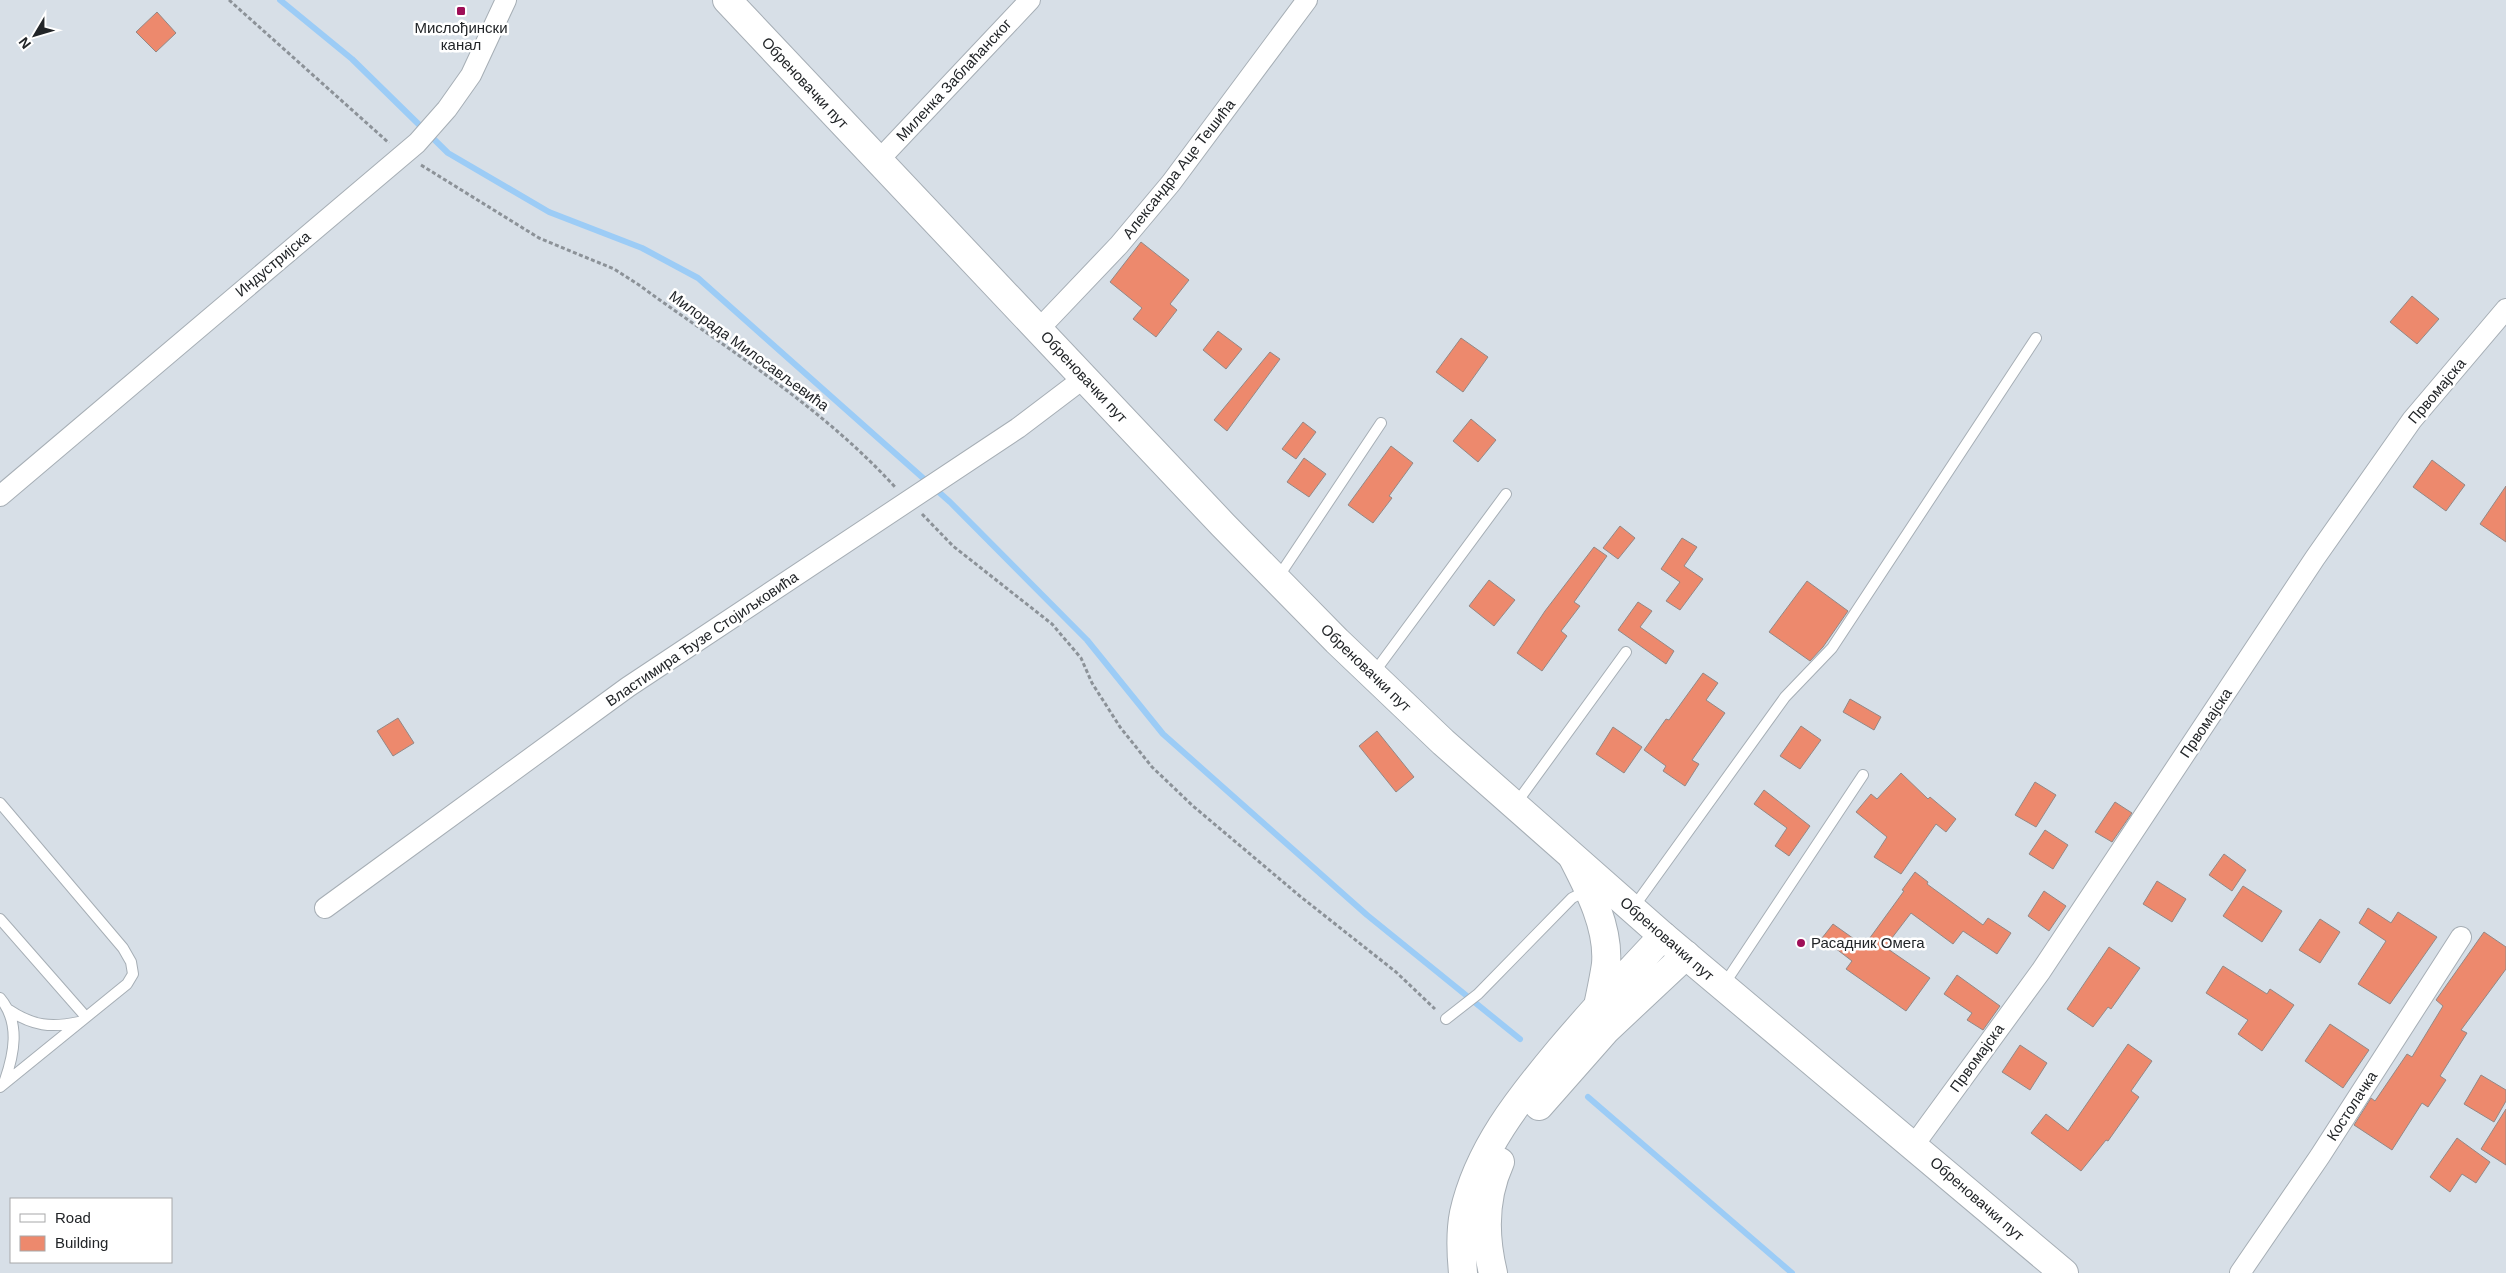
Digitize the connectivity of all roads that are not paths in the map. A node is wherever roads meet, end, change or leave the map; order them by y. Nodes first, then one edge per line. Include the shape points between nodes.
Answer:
1 (506, 0) edge
2 (727, 0) edge
3 (1030, 0) edge
4 (1307, 0) edge
5 (878, 161) junction
6 (2506, 309) edge
7 (1039, 329) junction
8 (2036, 338) dead end
9 (1084, 378) junction
10 (1381, 423) dead end
11 (1506, 494) dead end
12 (0, 496) edge
13 (1276, 580) junction
14 (1626, 652) dead end
15 (1372, 674) junction
16 (1864, 775) dead end
17 (0, 803) edge
18 (1514, 806) junction
19 (1573, 858) junction
20 (1590, 889) junction
21 (325, 908) dead end
22 (1632, 909) junction
23 (0, 918) edge
24 (1663, 936) junction
25 (2461, 937) dead end
26 (1686, 956) junction
27 (1722, 987) junction
28 (0, 998) edge
29 (1598, 1006) junction
30 (9, 1010) junction
31 (84, 1019) junction
32 (1446, 1019) road end
33 (2, 1086) edge
34 (1914, 1145) junction
35 (1463, 1273) edge
36 (1494, 1273) edge
37 (2064, 1273) edge
38 (2240, 1273) edge

1 - 12 street, Индустријска via 471,75 416,143
2 - 5 main road, Обреновачки пут
3 - 5 street, Миленка Заблаћанског
4 - 7 street, Александра Аце Тешића via 1171,183 1119,245
5 - 7 main road, Обреновачки пут
6 - 34 street, Првомајска via 2412,420 2315,558 2041,971
7 - 9 main road, Обреновачки пут
8 - 22 lane via 1832,648 1785,697
9 - 13 main road, Обреновачки пут
9 - 21 street, Властимира Ђузе Стојиљковића via 1018,428 628,687
10 - 13 lane
11 - 15 lane
13 - 15 main road, Обреновачки пут
14 - 18 lane
15 - 18 main road, Обреновачки пут
16 - 27 lane
17 - 31 lane via 132,962 134,974 127,984
18 - 19 main road, Обреновачки пут
19 - 20 main road
19 - 22 main road, Обреновачки пут
20 - 29 main road via 1601,925 1606,962
20 - 32 lane via 1572,898 1478,994
22 - 24 main road, Обреновачки пут
23 - 31 lane
24 - 26 main road, Обреновачки пут
24 - 29 main road
25 - 38 street, Костолачка via 2320,1156
26 - 27 main road, Обреновачки пут
26 - 36 main road via 1606,1030 1519,1130 1499,1164 1489,1199 1486,1222 1488,1251
27 - 34 main road, Обреновачки пут
28 - 30 lane
29 - 35 main road via 1524,1095 1482,1160 1464,1213 1461,1237
30 - 31 lane via 44,1025
30 - 33 lane via 14,1044
31 - 33 lane
34 - 37 main road, Обреновачки пут

